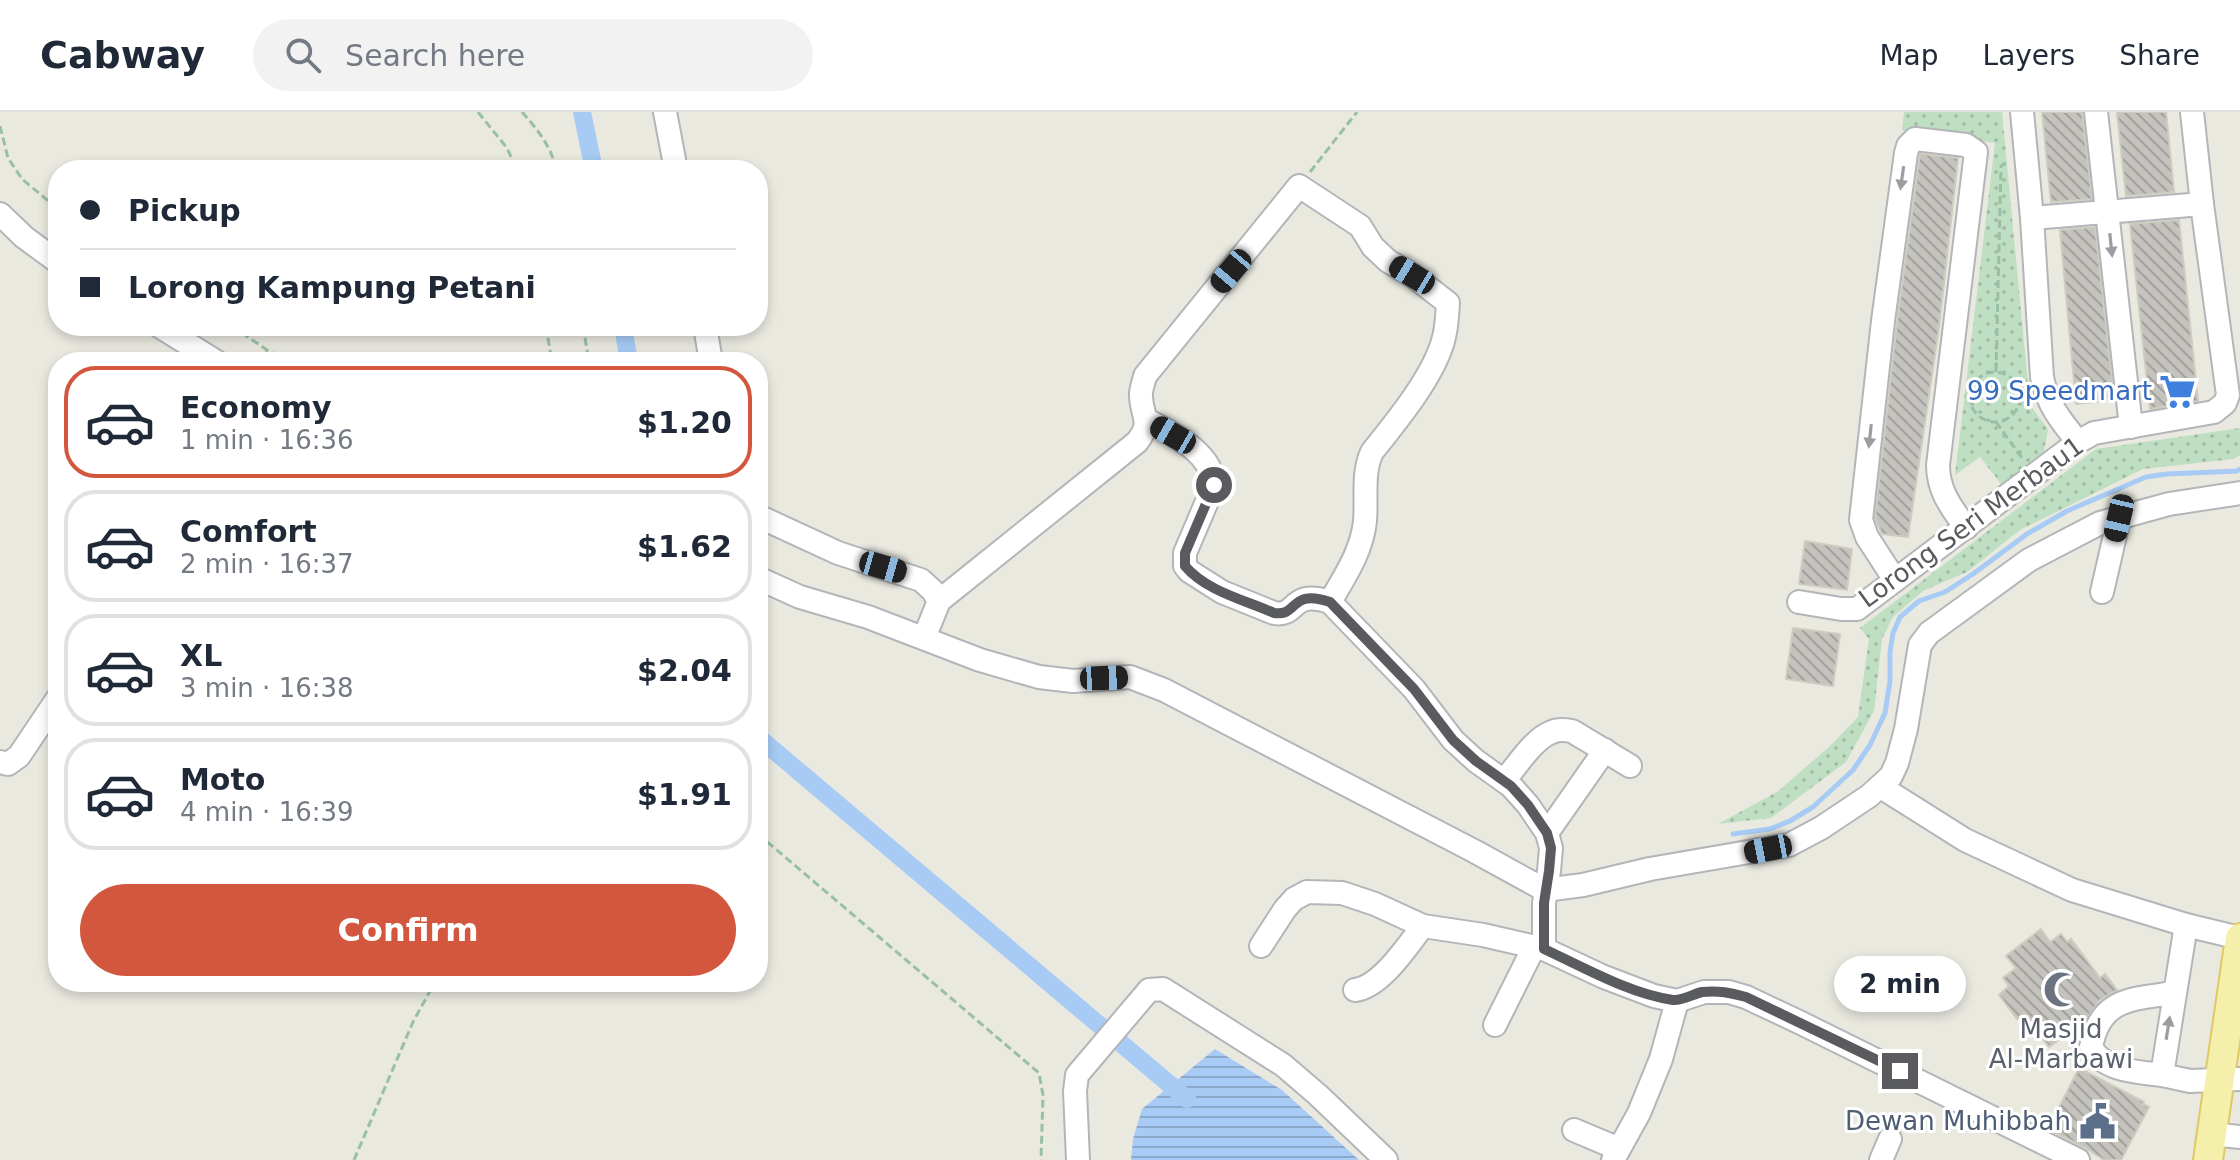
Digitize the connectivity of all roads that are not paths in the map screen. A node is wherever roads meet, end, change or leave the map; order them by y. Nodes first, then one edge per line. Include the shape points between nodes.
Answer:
1 (665, 112) edge
2 (2022, 112) edge
3 (2096, 112) edge
4 (2192, 112) edge
5 (674, 160) edge
6 (2202, 204) junction
7 (2107, 212) junction
8 (0, 214) edge
9 (2032, 218) junction
10 (48, 255) edge
11 (175, 336) edge
12 (201, 352) edge
13 (1147, 420) junction
14 (2131, 427) junction
15 (2078, 442) junction
16 (2240, 493) edge
17 (2119, 518) junction
18 (768, 521) edge
19 (1966, 528) junction
20 (1895, 580) junction
21 (768, 583) edge
22 (2102, 592) dead end
23 (939, 601) junction
24 (1330, 602) junction
25 (1799, 602) dead end
26 (924, 638) junction
27 (48, 713) edge
28 (1605, 750) junction
29 (0, 762) edge
30 (1630, 766) dead end
31 (1504, 781) junction
32 (1881, 787) junction
33 (1547, 833) junction
34 (1545, 890) junction
35 (2186, 925) junction
36 (1423, 926) junction
37 (2240, 938) edge
38 (1261, 946) dead end
39 (1539, 948) junction
40 (1355, 990) dead end
41 (2174, 993) junction
42 (1677, 1001) junction
43 (1495, 1025) dead end
44 (2162, 1075) junction
45 (2230, 1080) edge
46 (1574, 1130) dead end
47 (2240, 1137) edge
48 (1890, 1139) dead end
49 (2210, 1147) edge
50 (1616, 1154) edge
51 (1078, 1160) edge
52 (1386, 1160) edge
53 (1881, 1160) edge
54 (2078, 1160) edge

1 - 5 street
2 - 9 street
3 - 7 street
4 - 6 street
6 - 7 street
6 - 14 street, Lorong Seri Merbau1 via 2228,395 2214,412
7 - 9 street
7 -> 14 street
8 - 10 street
9 - 15 street via 2042,377 2053,410
11 - 12 street
13 - 23 street via 1137,442
13 - 24 street via 1200,455 1213,473 1214,485 1185,553 1189,571 1222,592 1274,613 1287,612 1305,597
13 - 24 street via 1141,396 1145,376 1299,186 1360,226 1388,261 1448,303 1443,343 1433,367 1367,463 1360,545
14 - 15 street, Lorong Seri Merbau1 via 2094,433
15 - 19 street, Lorong Seri Merbau1
16 - 17 street
17 - 22 street
17 - 32 street via 2029,560 1929,633 1920,645 1897,763
18 - 23 street via 838,553 921,580
19 - 20 street, Lorong Seri Merbau1
19 -> 20 street via 1944,497 1938,465 1976,152 1966,145 1915,139 1906,153 1861,520
20 - 25 street, Lorong Seri Merbau1 via 1857,609
21 - 26 street
23 - 26 street
24 - 31 street via 1414,689 1453,740
26 - 34 street via 1039,677 1130,677 1164,690
27 - 29 street via 19,756 8,764
28 - 30 street
28 - 31 street via 1572,731 1552,731
28 - 33 street
31 - 33 street
32 - 34 street via 1789,845
32 - 35 street via 1965,840 2072,890
33 - 34 street via 1551,848
34 - 39 street
35 - 37 street
35 - 41 street
36 - 38 street via 1342,893 1307,892 1285,909
36 - 39 street
36 - 40 street via 1381,976
37 - 45 main road
39 - 42 street
39 - 43 street
44 -> 41 street
41 - 44 street via 2114,1006 2096,1025 2091,1047 2104,1062
42 - 50 street via 1661,1059
42 - 54 street via 1704,992 1746,997
44 - 45 street
45 - 49 main road
46 - 50 street
47 - 49 street
48 - 53 street
51 - 52 street via 1077,1075 1149,990 1163,989 1283,1065

